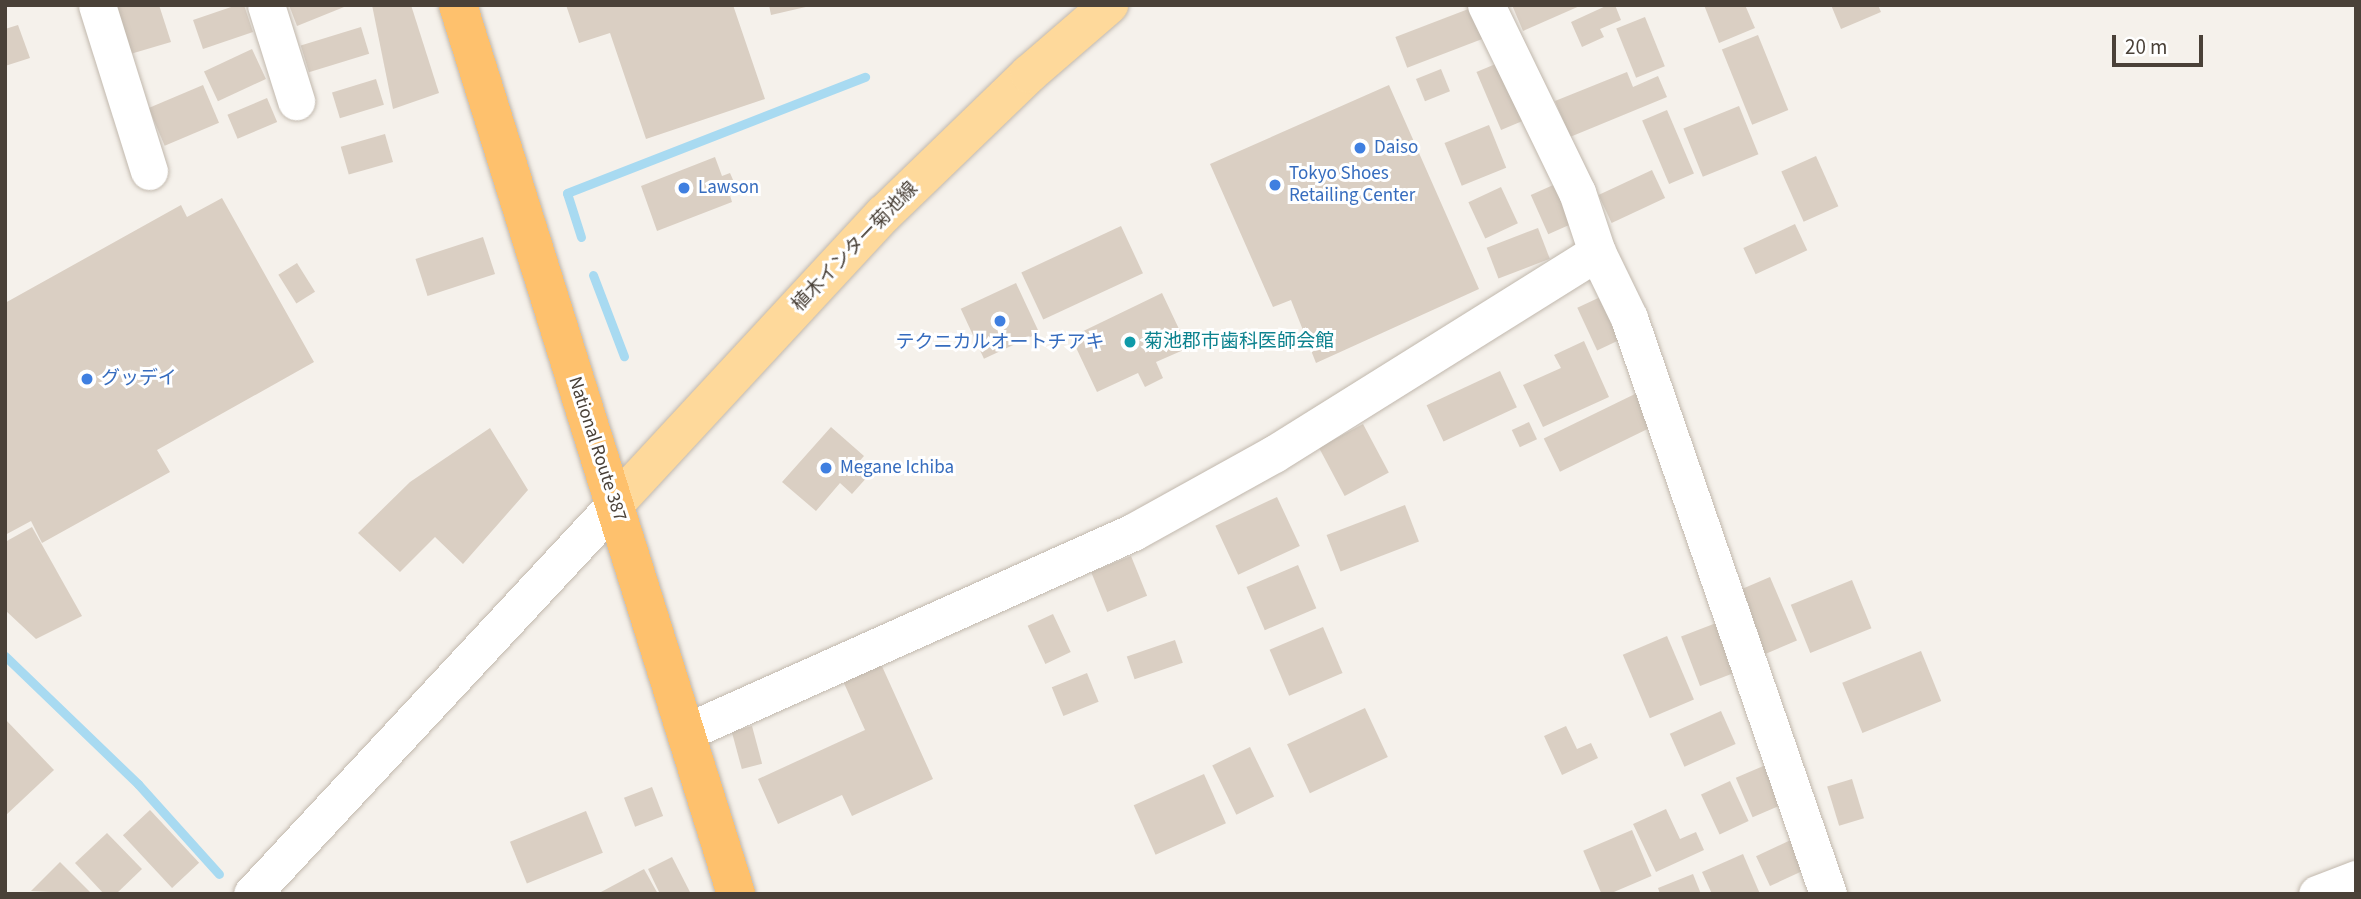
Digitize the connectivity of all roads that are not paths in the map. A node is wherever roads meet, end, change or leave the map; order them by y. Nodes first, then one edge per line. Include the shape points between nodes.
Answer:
1 (97, 5) edge
2 (266, 5) edge
3 (458, 5) edge
4 (1109, 5) edge
5 (1486, 5) edge
6 (296, 101) dead end
7 (149, 171) dead end
8 (1597, 252) junction
9 (615, 504) junction
10 (686, 732) junction
11 (2356, 879) edge
12 (252, 894) edge
13 (736, 894) edge
14 (1828, 894) edge
15 (2317, 894) edge

1 - 7 street
2 - 6 street
3 - 9 highway, National Route 387
4 - 9 main road, 植木インター菊池線 via 1029,74 893,205
5 - 8 street via 1577,192
8 - 10 street via 1274,454 1133,532
8 - 14 street via 1629,318
9 - 10 highway, National Route 387
9 - 12 street
10 - 13 highway, National Route 387
11 - 15 street

